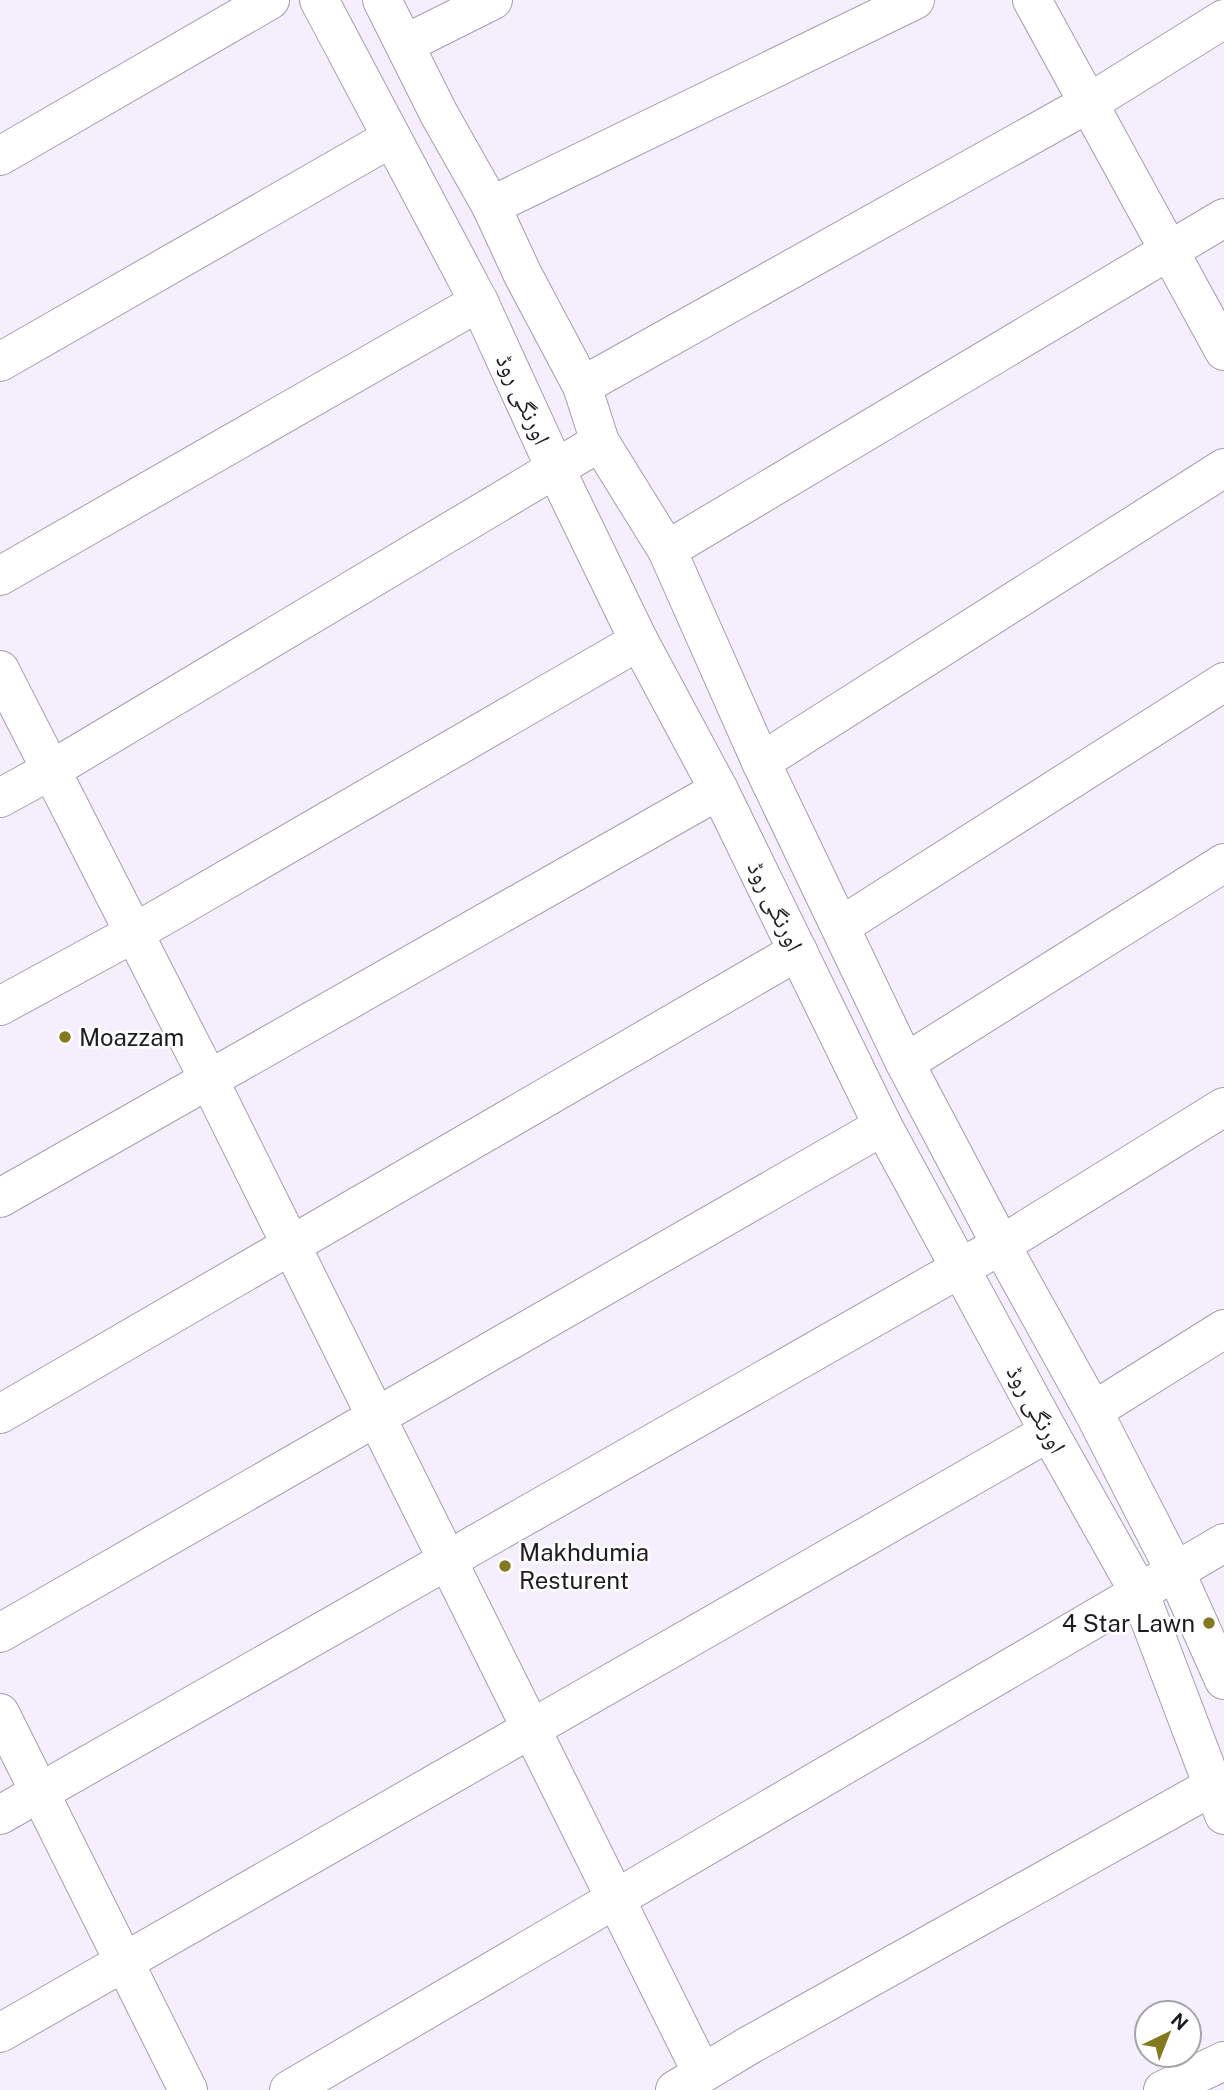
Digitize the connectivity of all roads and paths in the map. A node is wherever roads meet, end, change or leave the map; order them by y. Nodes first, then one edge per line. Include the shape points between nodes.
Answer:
1 (270, 0) edge
2 (319, 0) edge
3 (382, 0) edge
4 (494, 0) edge
5 (915, 0) edge
6 (1032, 0) edge
7 (1224, 19) edge
8 (405, 44) junction
9 (1089, 103) junction
10 (391, 138) junction
11 (0, 156) edge
12 (491, 206) junction
13 (1224, 218) edge
14 (1169, 250) junction
15 (479, 302) junction
16 (1224, 351) edge
17 (0, 362) edge
18 (582, 386) junction
19 (600, 442) junction
20 (1224, 468) edge
21 (556, 470) junction
22 (667, 550) junction
23 (0, 576) edge
24 (639, 641) junction
25 (0, 670) edge
26 (1224, 682) edge
27 (761, 762) junction
28 (51, 770) junction
29 (719, 790) junction
30 (0, 798) edge
31 (1224, 863) edge
32 (841, 926) junction
33 (134, 933) junction
34 (798, 951) junction
35 (0, 1006) edge
36 (905, 1063) junction
37 (209, 1080) junction
38 (1224, 1107) edge
39 (883, 1126) junction
40 (0, 1198) edge
41 (291, 1245) junction
42 (1000, 1245) junction
43 (961, 1267) junction
44 (1224, 1329) edge
45 (1093, 1411) junction
46 (0, 1414) edge
47 (376, 1417) junction
48 (1049, 1432) junction
49 (1224, 1543) edge
50 (447, 1560) junction
51 (1176, 1573) junction
52 (1140, 1594) junction
53 (0, 1633) edge
54 (1224, 1680) edge
55 (0, 1713) edge
56 (531, 1729) junction
57 (40, 1792) junction
58 (1218, 1801) edge
59 (0, 1815) edge
60 (616, 1899) junction
61 (124, 1962) junction
62 (0, 2033) edge
63 (1224, 2061) edge
64 (689, 2082) edge
65 (188, 2090) edge
66 (289, 2090) edge
67 (1163, 2090) edge

1 - 11 street
2 - 10 street, اورنگی روڈ
3 - 8 street, اورنگی روڈ
4 - 8 street
5 - 12 street
6 - 9 street
7 - 9 street
8 - 12 street, اورنگی روڈ
9 - 14 street
9 - 18 street
10 - 15 street, اورنگی روڈ
10 - 17 street
12 - 18 street, اورنگی روڈ
13 - 14 street
14 - 16 street
14 - 22 street
15 - 21 street, اورنگی روڈ
15 - 23 street
18 - 19 street, اورنگی روڈ
19 - 21 street
19 - 22 street, اورنگی روڈ
20 - 27 street
21 - 24 street, اورنگی روڈ
21 - 28 street
22 - 27 street, اورنگی روڈ
24 - 29 street, اورنگی روڈ
24 - 33 street
25 - 28 street
26 - 32 street
27 - 32 street, اورنگی روڈ
28 - 30 street
28 - 33 street
29 - 34 street, اورنگی روڈ
29 - 37 street
31 - 36 street
32 - 36 street, اورنگی روڈ
33 - 35 street
33 - 37 street
34 - 39 street, اورنگی روڈ
34 - 41 street
36 - 42 street, اورنگی روڈ
37 - 40 street
37 - 41 street
38 - 42 street
39 - 43 street, اورنگی روڈ
39 - 47 street
41 - 46 street
41 - 47 street
42 - 43 street
42 - 45 street, اورنگی روڈ
43 - 48 street, اورنگی روڈ
43 - 50 street
44 - 45 street
45 - 51 street, اورنگی روڈ
47 - 50 street
47 - 53 street
48 - 52 street, اورنگی روڈ
48 - 56 street
49 - 51 street
50 - 56 street
50 - 57 street
51 - 52 street
51 - 54 street, اورنگی روڈ
52 - 58 street, اورنگی روڈ
52 - 60 street
55 - 57 street
56 - 60 street
56 - 61 street
57 - 59 street
57 - 61 street
58 - 64 street
60 - 64 street
60 - 66 street
61 - 62 street
61 - 65 street
63 - 67 street

